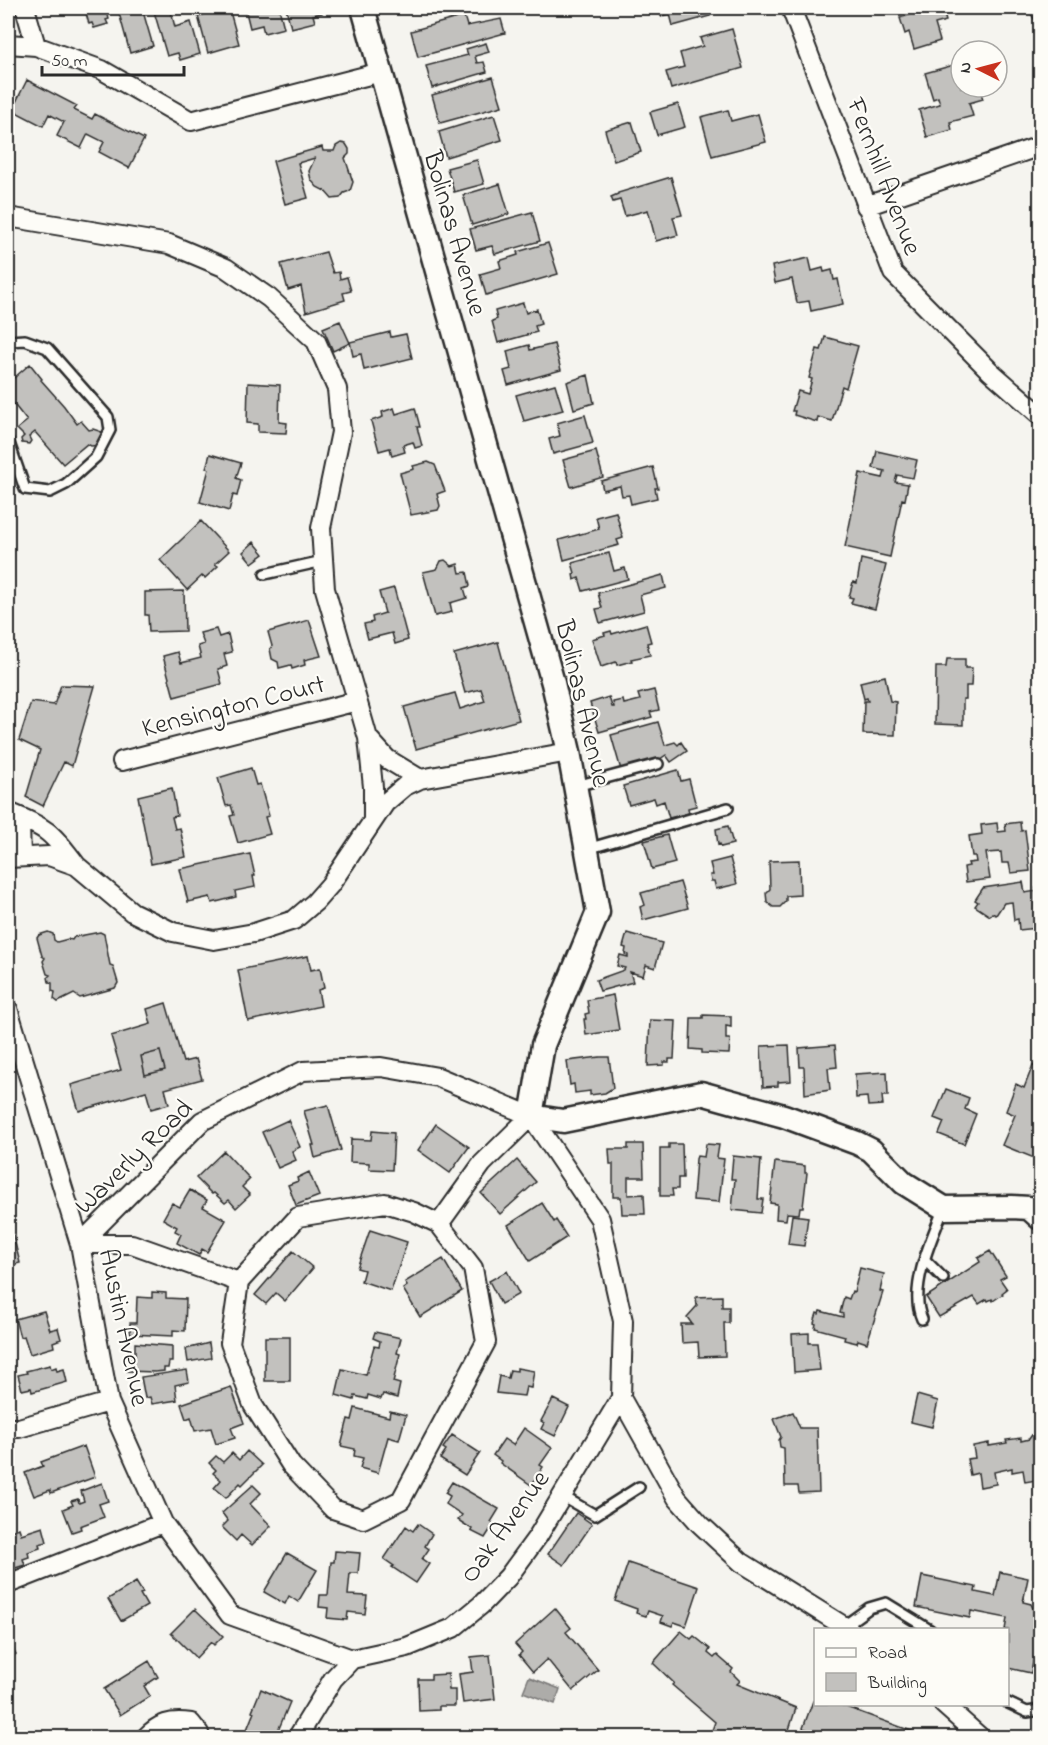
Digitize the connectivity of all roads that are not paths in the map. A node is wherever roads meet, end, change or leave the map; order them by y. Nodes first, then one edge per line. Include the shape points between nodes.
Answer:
1 (25, 8) edge
2 (363, 8) edge
3 (791, 8) edge
4 (8, 44) edge
5 (36, 46) junction
6 (381, 72) junction
7 (1041, 146) edge
8 (866, 206) junction
9 (8, 217) edge
10 (8, 341) edge
11 (1041, 415) edge
12 (8, 440) edge
13 (323, 561) junction
14 (266, 574) dead end
15 (357, 701) junction
16 (368, 738) junction
17 (569, 752) junction
18 (122, 761) dead end
19 (658, 764) dead end
20 (420, 779) junction
21 (576, 787) junction
22 (728, 808) dead end
23 (12, 814) edge
24 (373, 818) junction
25 (587, 849) junction
26 (14, 857) edge
27 (77, 866) junction
28 (8, 1009) edge
29 (531, 1116) junction
30 (944, 1208) junction
31 (1041, 1218) edge
32 (439, 1224) junction
33 (80, 1245) junction
34 (925, 1260) junction
35 (943, 1278) dead end
36 (240, 1282) junction
37 (922, 1319) dead end
38 (621, 1398) junction
39 (109, 1402) junction
40 (8, 1428) edge
41 (639, 1487) dead end
42 (562, 1496) junction
43 (163, 1523) junction
44 (8, 1584) edge
45 (847, 1628) edge
46 (928, 1628) edge
47 (352, 1659) junction
48 (1009, 1703) edge
49 (945, 1706) edge
50 (1041, 1710) edge
51 (145, 1737) edge
52 (200, 1737) edge
53 (297, 1737) edge
54 (981, 1737) edge

1 - 5 street
2 - 6 street, Bolinas Avenue
3 - 8 street, Fernhill Avenue
4 - 5 street
5 - 6 street via 102,69 191,121
6 - 17 street, Bolinas Avenue via 550,672
7 - 8 street
8 - 11 street, Fernhill Avenue via 893,273 990,371
9 - 13 street via 169,244 226,268 269,298 316,341 337,389 341,432 321,528
10 - 12 lane via 25,340 48,348 108,417 110,430 96,457 66,484 50,492 25,489
13 - 14 lane
13 - 15 street via 325,589
15 - 16 street
15 - 18 street, Kensington Court
16 - 20 street via 387,759
16 - 24 street
17 - 20 street
17 - 21 street, Bolinas Avenue
19 - 21 lane
20 - 24 street via 394,794
21 - 25 street, Bolinas Avenue
22 - 25 lane
23 - 26 street via 20,825
23 - 27 street via 50,832
24 - 27 street via 330,885 294,920 214,940 173,932 132,912
25 - 29 street, Bolinas Avenue via 598,912 543,1045
26 - 27 street via 49,856
28 - 33 street, Austin Avenue
29 - 30 street via 563,1121 701,1093 784,1116 864,1146 904,1183
29 - 32 street via 482,1164
29 - 33 street, Waverly Road via 438,1077 381,1067 303,1071 202,1121
29 - 38 street via 600,1219 623,1321
30 - 31 street via 1029,1208
30 - 34 lane
32 - 36 street via 386,1203 298,1217
32 - 36 street via 473,1268 486,1342 401,1500 363,1519 333,1509 291,1465 253,1405 230,1343
33 - 36 street via 132,1244
33 - 39 street, Austin Avenue
34 - 35 lane
34 - 37 lane via 918,1287
38 - 42 street, Oak Avenue
38 - 45 street via 676,1498 700,1524 741,1562
39 - 40 street
39 - 43 street, Austin Avenue
41 - 42 lane via 594,1515
42 - 47 street, Oak Avenue via 508,1577 453,1628 407,1647
43 - 44 street
43 - 47 street, Austin Avenue via 231,1616
45 - 46 lane via 869,1608 886,1604
47 - 53 street via 333,1679
48 - 50 lane via 1027,1712
49 - 54 street
51 - 52 street via 164,1722 178,1721 191,1723

